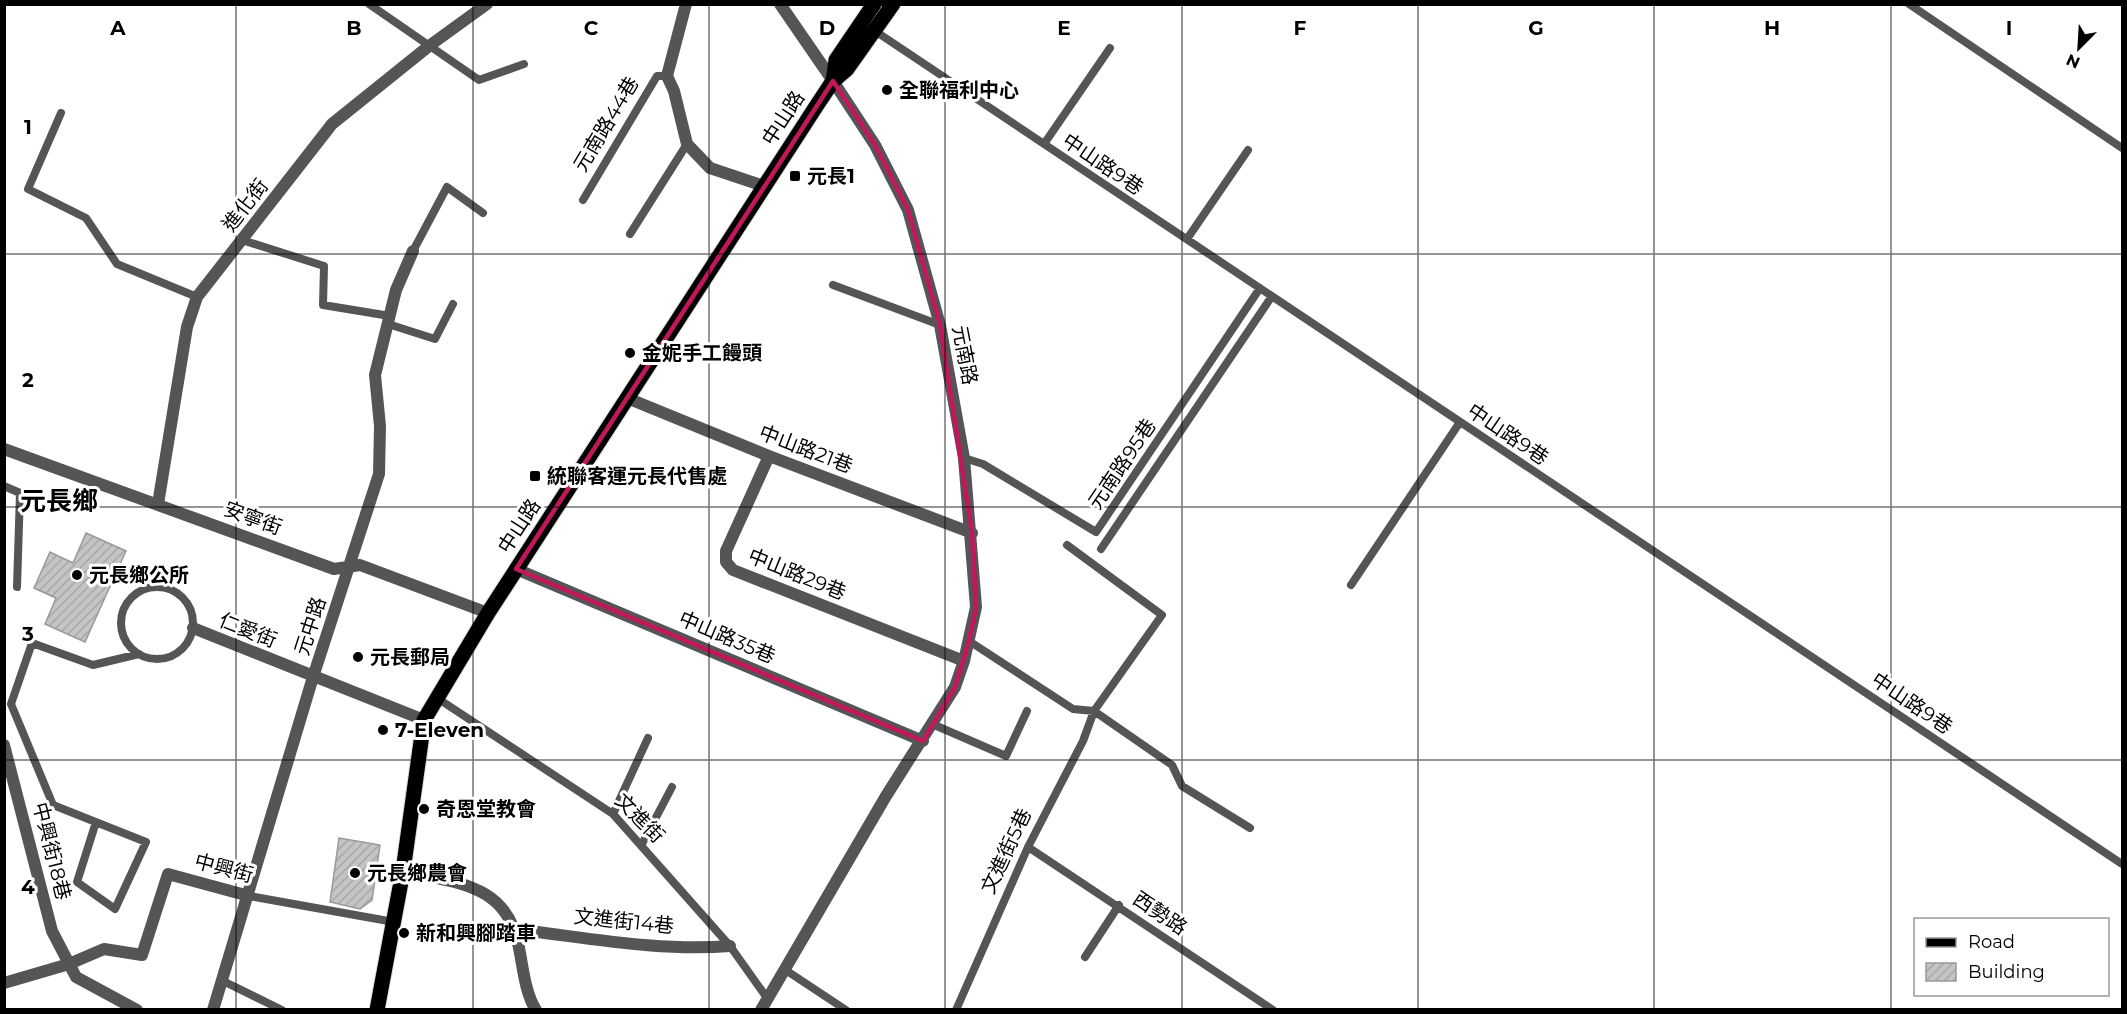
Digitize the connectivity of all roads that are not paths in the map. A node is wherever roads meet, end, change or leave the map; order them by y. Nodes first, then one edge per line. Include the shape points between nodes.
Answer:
1 (369, 4) edge
2 (487, 4) edge
3 (686, 4) edge
4 (780, 4) edge
5 (874, 4) edge
6 (893, 4) edge
7 (1909, 4) edge
8 (874, 31) junction
9 (429, 46) junction
10 (1110, 48) dead end
11 (525, 64) dead end
12 (667, 76) junction
13 (833, 81) junction
14 (61, 113) dead end
15 (687, 144) junction
16 (1044, 144) junction
17 (2122, 148) edge
18 (1248, 150) dead end
19 (764, 186) junction
20 (583, 200) dead end
21 (483, 213) dead end
22 (630, 234) dead end
23 (1187, 239) junction
24 (242, 240) junction
25 (413, 251) joint
26 (833, 285) dead end
27 (1260, 288) junction
28 (1272, 296) junction
29 (197, 297) junction
30 (453, 304) dead end
31 (389, 320) junction
32 (940, 325) junction
33 (627, 398) junction
34 (1460, 422) junction
35 (4, 449) edge
36 (769, 456) junction
37 (964, 458) junction
38 (4, 486) edge
39 (158, 504) junction
40 (972, 533) junction
41 (1067, 545) dead end
42 (1101, 549) dead end
43 (349, 567) junction
44 (516, 569) junction
45 (1351, 585) dead end
46 (17, 587) dead end
47 (488, 613) junction
48 (193, 628) junction
49 (969, 641) junction
50 (139, 654) junction
51 (964, 661) junction
52 (313, 678) junction
53 (437, 698) junction
54 (1027, 711) dead end
55 (1094, 711) junction
56 (424, 720) junction
57 (932, 724) junction
58 (648, 738) dead end
59 (922, 741) junction
60 (4, 745) edge
61 (672, 787) dead end
62 (613, 814) junction
63 (96, 822) junction
64 (1250, 828) dead end
65 (642, 844) junction
66 (1028, 847) junction
67 (2122, 864) edge
68 (404, 871) junction
69 (249, 896) junction
70 (1119, 905) junction
71 (394, 922) junction
72 (513, 929) junction
73 (730, 946) junction
74 (1085, 957) dead end
75 (69, 964) junction
76 (784, 969) junction
77 (223, 981) junction
78 (4, 983) edge
79 (767, 998) junction
80 (137, 1010) edge
81 (213, 1010) edge
82 (282, 1010) edge
83 (377, 1010) edge
84 (536, 1010) edge
85 (761, 1010) edge
86 (846, 1010) edge
87 (956, 1010) edge
88 (1273, 1010) edge

1 - 9 lane
2 - 9 street, 進化街
3 - 12 street, 元南路44巷
4 - 13 street, 元南路
5 - 13 main road, 中山路 via 836,60
6 - 8 main road, 中山路
7 - 17 lane
8 - 13 main road, 中山路 via 848,69
8 - 16 lane, 中山路9巷
9 - 11 lane via 479,80
9 - 24 street, 進化街 via 332,124
10 - 16 lane
12 - 15 street, 元南路44巷
12 - 20 lane, 元南路44巷 via 657,76
13 - 19 main road, 中山路
13 - 32 street, 元南路 via 875,145 908,210
14 - 29 lane via 28,189 86,218 117,264
15 - 19 street, 元南路44巷 via 710,168
15 - 22 lane
16 - 23 lane, 中山路9巷
18 - 23 lane
19 - 33 main road, 中山路
21 - 25 lane via 447,187
23 - 27 lane, 中山路9巷
24 - 29 street, 進化街
24 - 31 lane via 324,266 323,305
25 - 31 street, 元中路 via 396,290
26 - 32 lane
27 - 28 lane, 中山路9巷
27 - 37 lane, 元南路95巷 via 1096,532 983,464
28 - 34 lane, 中山路9巷
28 - 42 lane
29 - 39 street, 進化街 via 186,327
30 - 31 lane via 435,339
31 - 43 street, 元中路 via 375,375 379,474
32 - 37 street, 元南路
33 - 36 street, 中山路21巷
33 - 44 main road, 中山路
34 - 45 lane
34 - 67 lane, 中山路9巷
35 - 39 street, 安寧街
36 - 40 street, 中山路21巷
36 - 51 street, 中山路29巷 via 726,552 726,562 733,570
37 - 40 street, 元南路
38 - 46 lane via 20,493
39 - 43 street, 安寧街 via 334,569
40 - 49 street, 元南路 via 976,606
41 - 55 lane, 文進街5巷 via 1162,615
43 - 47 street, 安寧街 via 360,565
43 - 52 street, 元中路
44 - 47 main road, 中山路
44 - 59 street, 中山路35巷
47 - 53 main road, 中山路
48 - 50 lane via 179,652 152,659
48 - 50 lane via 186,601 175,591 146,588 124,606 121,619 128,645
48 - 52 street, 仁愛街
49 - 51 street, 元南路
49 - 55 lane via 1073,709
50 - 63 lane via 93,665 32,643 11,704 53,805
51 - 57 street, 元南路 via 955,687
52 - 56 street, 仁愛街
52 - 69 street, 元中路
53 - 56 main road, 中山路
53 - 62 lane, 文進街
54 - 57 lane via 1006,756
55 - 64 lane via 1172,765 1182,786
55 - 66 lane, 文進街5巷 via 1083,741
56 - 68 main road, 中山路
57 - 59 street, 元南路
58 - 62 lane
59 - 76 street
60 - 75 street, 中興街18巷 via 52,931
61 - 65 lane
62 - 65 lane, 文進街
63 - 63 lane via 146,842 115,909 77,882
65 - 73 lane, 文進街
66 - 70 lane, 西勢路
66 - 87 lane, 文進街5巷
68 - 71 main road, 中山路
68 - 72 street via 479,889 499,903
69 - 71 lane, 中興街
69 - 75 street, 中興街 via 168,874 142,955 104,949
69 - 77 street, 元中路
70 - 74 lane
70 - 88 lane, 西勢路
71 - 83 main road, 中山路
72 - 73 street, 文進街14巷 via 643,944
72 - 84 street
73 - 79 lane, 文進街
75 - 78 street, 中興街
75 - 80 street via 76,977
76 - 79 street
76 - 86 lane
77 - 81 street, 元中路
77 - 82 lane
79 - 85 street

